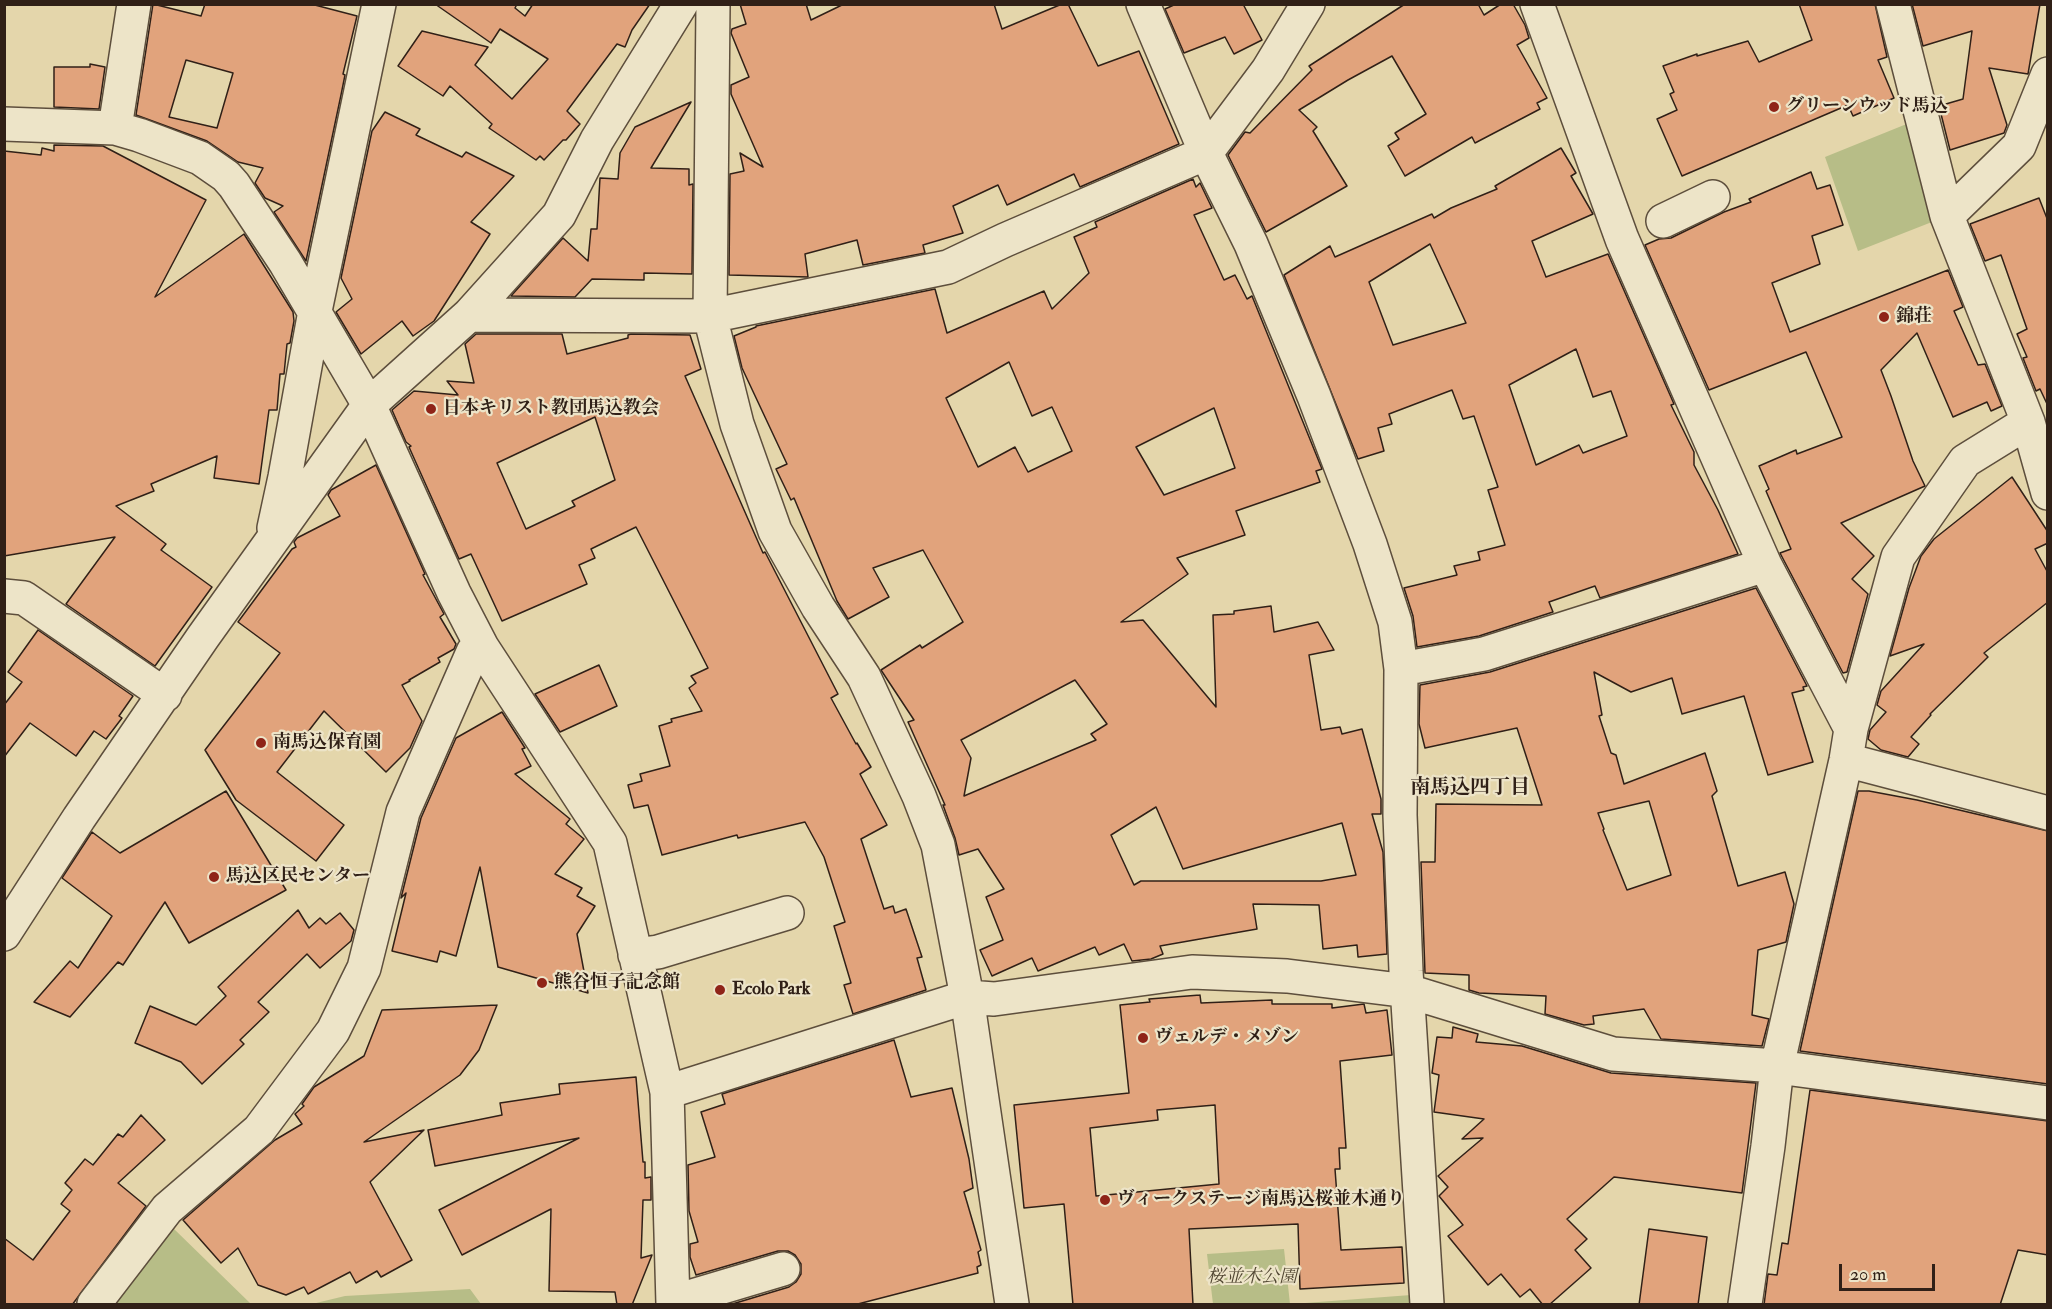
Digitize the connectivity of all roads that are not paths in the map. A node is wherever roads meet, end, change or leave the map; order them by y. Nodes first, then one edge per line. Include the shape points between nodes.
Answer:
1 (134, 4) edge
2 (379, 4) edge
3 (681, 4) edge
4 (713, 4) edge
5 (1143, 4) edge
6 (1308, 4) edge
7 (1537, 4) edge
8 (1893, 4) edge
9 (2048, 74) edge
10 (4, 124) edge
11 (115, 128) junction
12 (1206, 153) junction
13 (1713, 197) dead end
14 (1947, 216) junction
15 (1663, 221) dead end
16 (315, 311) junction
17 (469, 315) junction
18 (710, 316) junction
19 (369, 405) junction
20 (2028, 422) junction
21 (2045, 477) edge
22 (270, 541) junction
23 (1765, 565) junction
24 (4, 596) edge
25 (482, 647) junction
26 (1401, 669) junction
27 (165, 695) junction
28 (1849, 745) junction
29 (2048, 813) edge
30 (787, 913) dead end
31 (4, 934) edge
32 (635, 955) junction
33 (1408, 992) junction
34 (967, 998) junction
35 (1777, 1067) junction
36 (667, 1092) junction
37 (2048, 1103) edge
38 (783, 1269) dead end
39 (673, 1301) edge
40 (94, 1305) edge
41 (1012, 1305) edge
42 (1427, 1305) edge
43 (1745, 1305) edge

1 - 11 street
2 - 16 street
3 - 17 street via 597,140 559,215
4 - 18 street
5 - 12 street
6 - 12 street via 1268,70
7 - 23 street via 1622,239
8 - 14 street
9 - 14 street via 2019,146
10 - 11 street
11 - 16 street via 200,158 226,176
12 - 18 street via 948,267
12 - 26 street via 1251,244 1370,543 1395,622
13 - 15 street
14 - 20 street
16 - 19 street
16 - 22 street
17 - 18 street
17 - 19 street
18 - 34 street via 737,424 776,531 818,607 864,677 938,845
19 - 22 street
19 - 25 street
20 - 21 street
20 - 28 street via 1965,461 1898,557
22 - 27 street
23 - 26 street via 1484,654
23 - 28 street
24 - 27 street via 24,598
25 - 32 street via 610,843
25 - 40 street via 473,652 403,812 364,968 333,1032 259,1130 167,1209
26 - 33 street via 1400,815
27 - 31 street
28 - 29 street
28 - 35 street
30 - 32 street via 658,952
32 - 36 street
33 - 34 street via 1287,976 1192,972 994,999
33 - 35 street via 1613,1054
33 - 42 street
34 - 36 street
34 - 41 street
35 - 37 street
35 - 43 street
36 - 39 street
38 - 39 street

